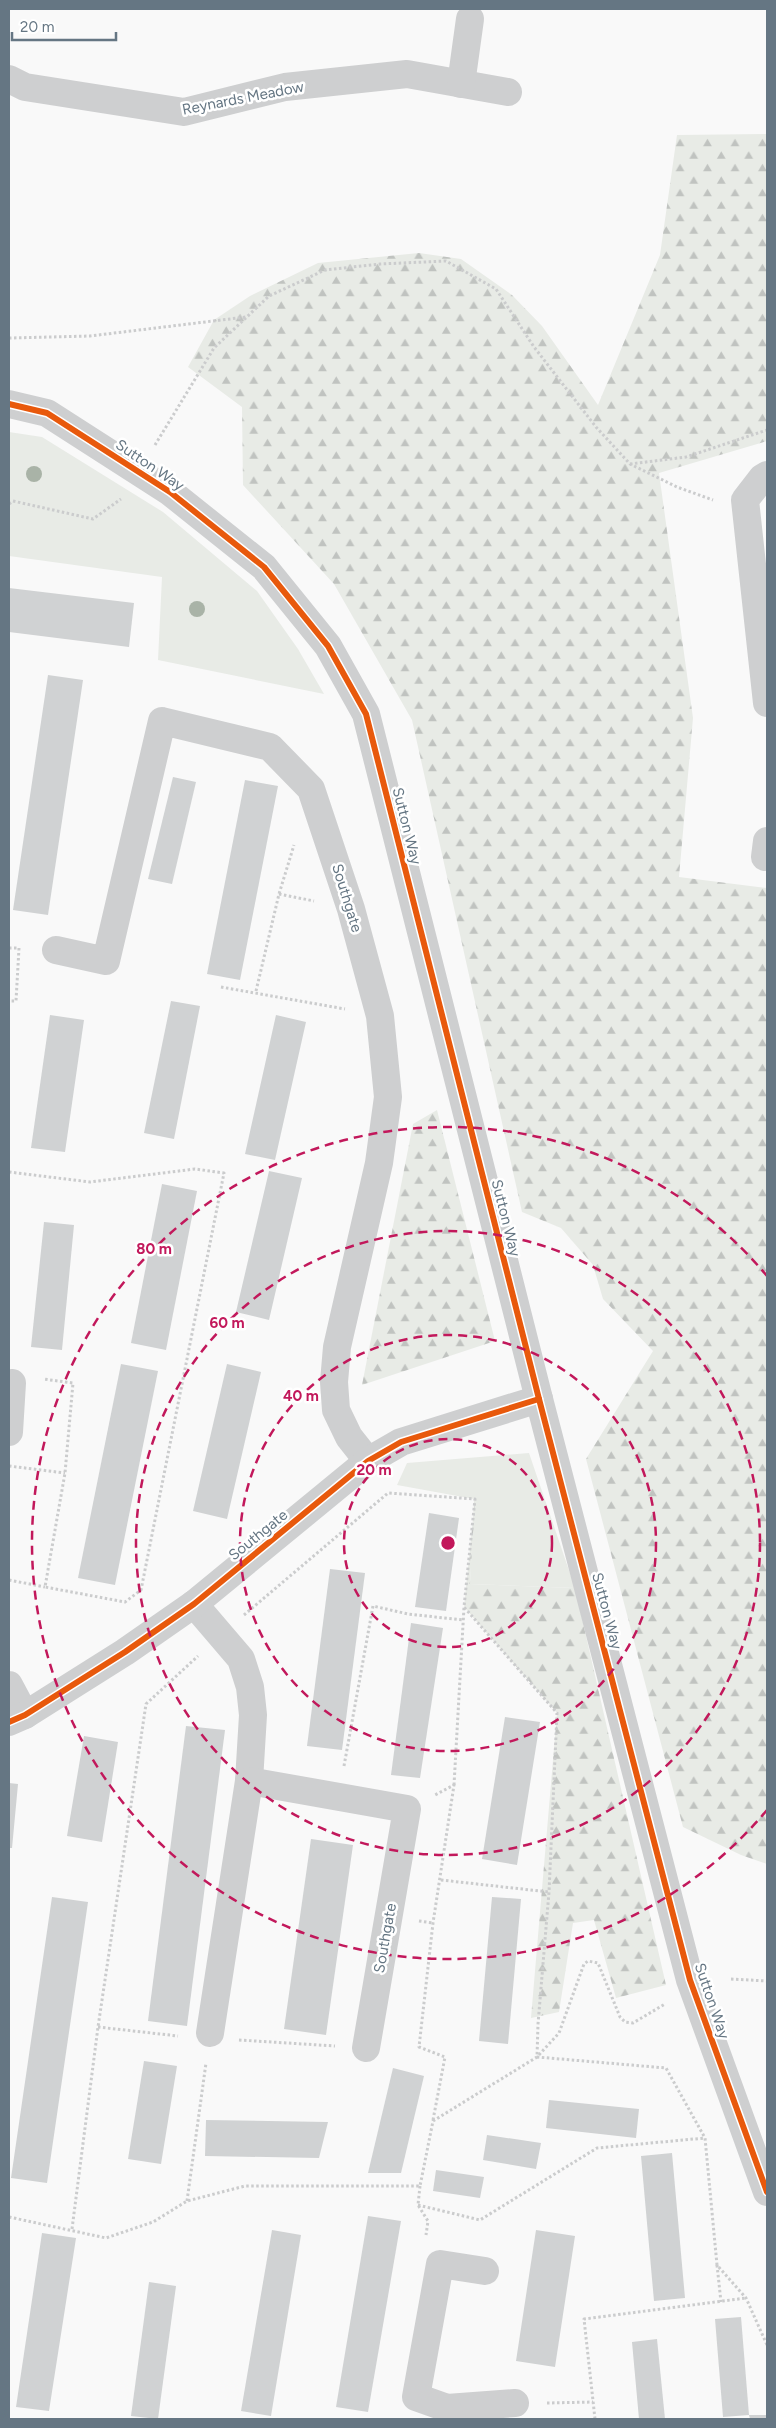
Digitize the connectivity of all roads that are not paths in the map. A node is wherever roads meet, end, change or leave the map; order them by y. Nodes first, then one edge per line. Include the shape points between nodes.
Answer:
1 (470, 19) dead end
2 (9, 79) edge
3 (461, 84) junction
4 (508, 92) dead end
5 (9, 404) edge
6 (767, 476) edge
7 (767, 704) edge
8 (56, 950) dead end
9 (12, 1384) dead end
10 (539, 1399) junction
11 (9, 1432) edge
12 (368, 1461) junction
13 (194, 1604) junction
14 (9, 1685) edge
15 (17, 1719) edge
16 (249, 1781) junction
17 (216, 2044) road end
18 (366, 2048) road end
19 (767, 2192) edge
20 (484, 2271) dead end
21 (515, 2403) road end
22 (448, 2414) edge

1 - 3 street
2 - 3 street, Reynards Meadow via 25,87 184,112 285,87 406,74
3 - 4 street, Reynards Meadow
5 - 10 street, Sutton Way via 47,413 170,492 264,567 328,646 366,714
6 - 7 street via 745,500
8 - 12 street, Southgate via 106,960 162,721 270,747 311,789 352,909 380,1016 388,1097 381,1154 337,1347 334,1382 336,1410 349,1437
9 - 11 street
10 - 12 street, Southgate via 401,1442
10 - 19 street, Sutton Way via 690,1980
12 - 13 street, Southgate
13 - 15 street, Southgate via 125,1652
13 - 16 street via 241,1659 250,1687 253,1715
14 - 15 street, Southgate
16 - 17 street
16 - 18 street, Southgate via 407,1809
20 - 22 street via 440,2264 416,2397
21 - 22 street

